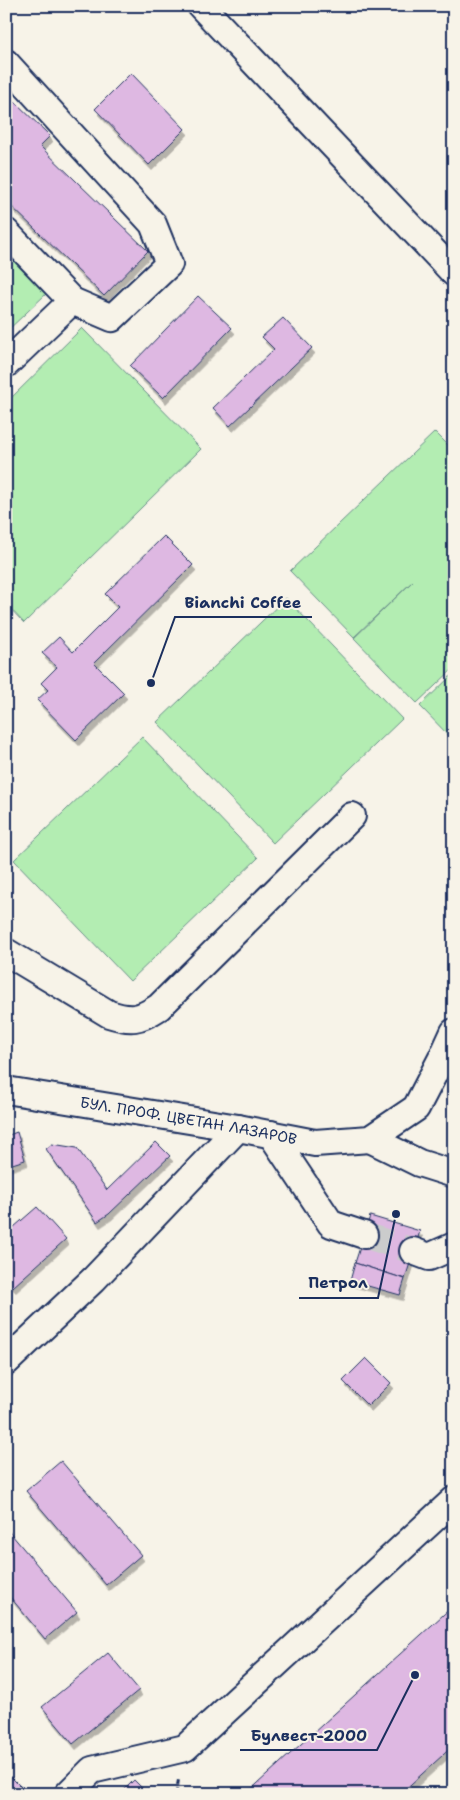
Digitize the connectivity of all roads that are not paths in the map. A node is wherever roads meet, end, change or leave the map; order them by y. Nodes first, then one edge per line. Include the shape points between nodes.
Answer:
1 (201, 6) edge
2 (6, 63) edge
3 (6, 232) edge
4 (454, 273) edge
5 (72, 302) junction
6 (6, 364) edge
7 (352, 816) dead end
8 (6, 952) edge
9 (454, 1032) edge
10 (6, 1090) edge
11 (238, 1128) junction
12 (272, 1134) junction
13 (370, 1138) junction
14 (454, 1174) edge
15 (364, 1235) tunnel mouth
16 (454, 1246) edge
17 (413, 1252) tunnel mouth
18 (6, 1362) edge
19 (454, 1500) edge
20 (68, 1794) edge

1 - 4 street
2 - 5 street via 153,224 169,264 112,318
3 - 5 street
5 - 6 street
7 - 8 street via 159,1007 143,1017 126,1019 109,1014
9 - 13 street, БУЛ. ПРОФ. ЦВЕТАН ЛАЗАРОВ via 416,1108
10 - 11 street, БУЛ. ПРОФ. ЦВЕТАН ЛАЗАРОВ
11 - 12 street, БУЛ. ПРОФ. ЦВЕТАН ЛАЗАРОВ
11 - 18 street via 94,1279
12 - 13 street, БУЛ. ПРОФ. ЦВЕТАН ЛАЗАРОВ via 315,1143
12 - 15 street via 331,1224
13 - 14 street via 419,1163
16 - 17 street via 429,1257
19 - 20 street via 185,1748 92,1770

